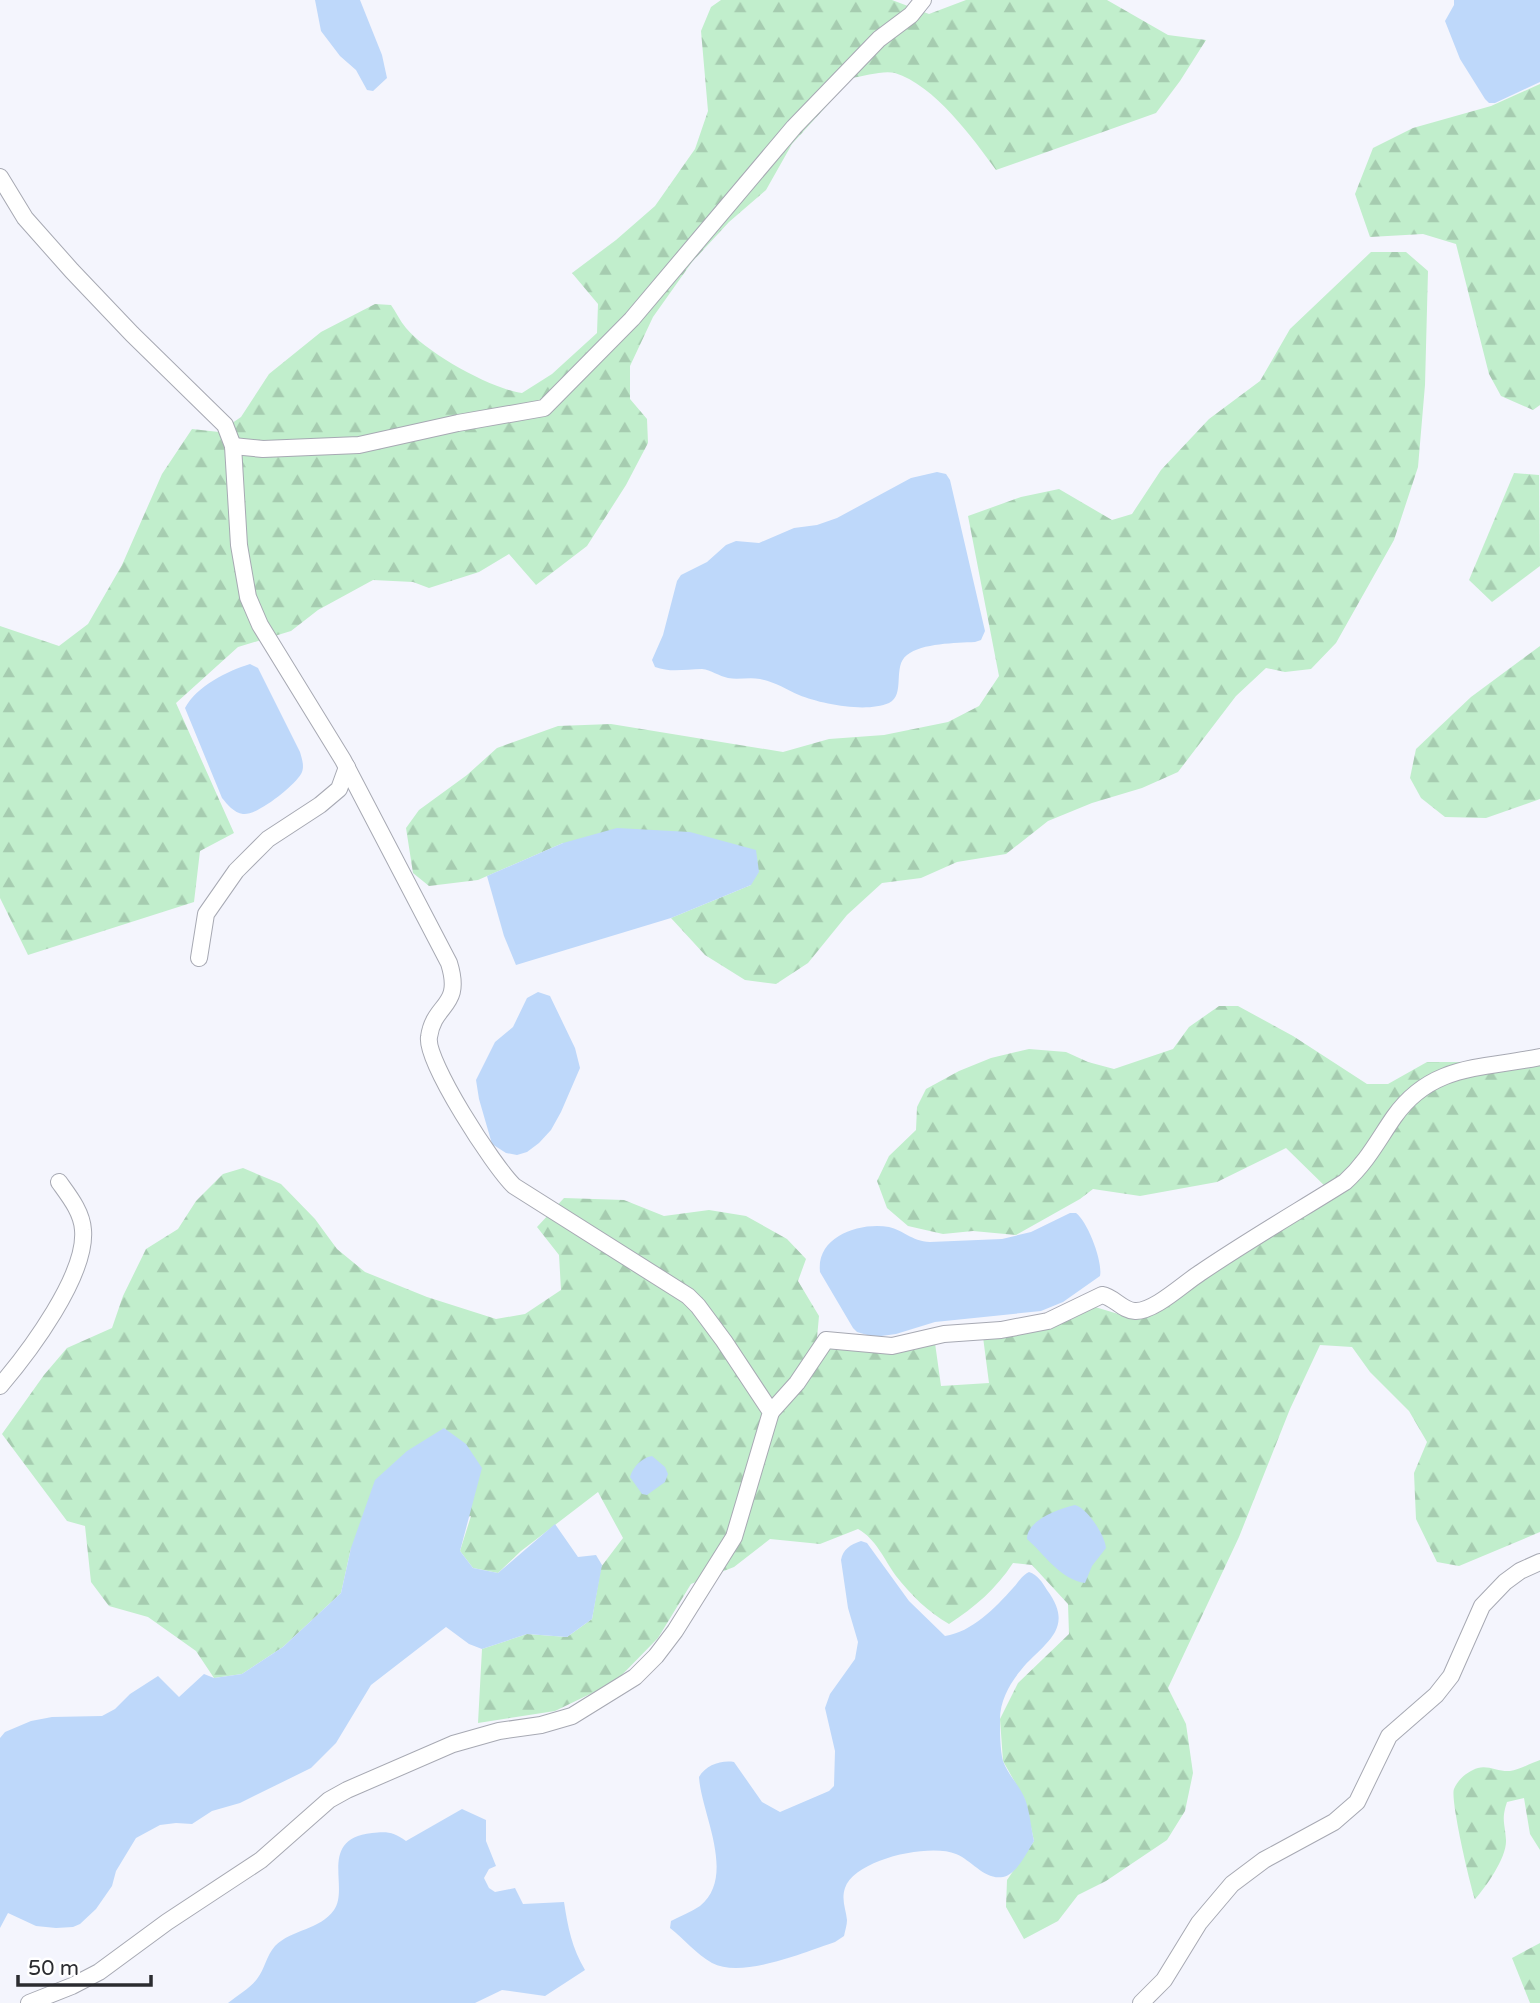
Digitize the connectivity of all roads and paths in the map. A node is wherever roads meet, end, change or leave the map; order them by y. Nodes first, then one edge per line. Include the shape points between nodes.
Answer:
1 (923, 0) edge
2 (0, 177) edge
3 (233, 446) junction
4 (347, 767) junction
5 (199, 958) dead end
6 (1540, 1057) edge
7 (59, 1182) dead end
8 (0, 1386) edge
9 (771, 1412) junction
10 (1540, 1562) edge
11 (29, 2003) edge
12 (1141, 2003) edge

1 - 3 street via 794,127 632,320 544,408 359,444
2 - 3 street via 41,236 132,334 216,414
3 - 4 street via 239,545 248,597 260,625
4 - 5 street via 339,789 268,839 236,871 206,914
4 - 9 street via 449,963 454,991 431,1026 428,1041 433,1058 492,1161 514,1186 688,1296
6 - 9 street via 1450,1072 1423,1087 1345,1182 1142,1310 1130,1310 1102,1295 1048,1321 1001,1330 944,1334 892,1346 826,1340
7 - 8 street via 74,1203 83,1230 79,1265 58,1305
9 - 11 street via 734,1537 675,1631 635,1677 572,1716 453,1744 347,1790 329,1800 261,1860 99,1972
10 - 12 street via 1505,1582 1482,1606 1451,1676 1389,1736 1357,1802 1334,1822 1264,1860 1232,1884 1199,1923 1164,1980

